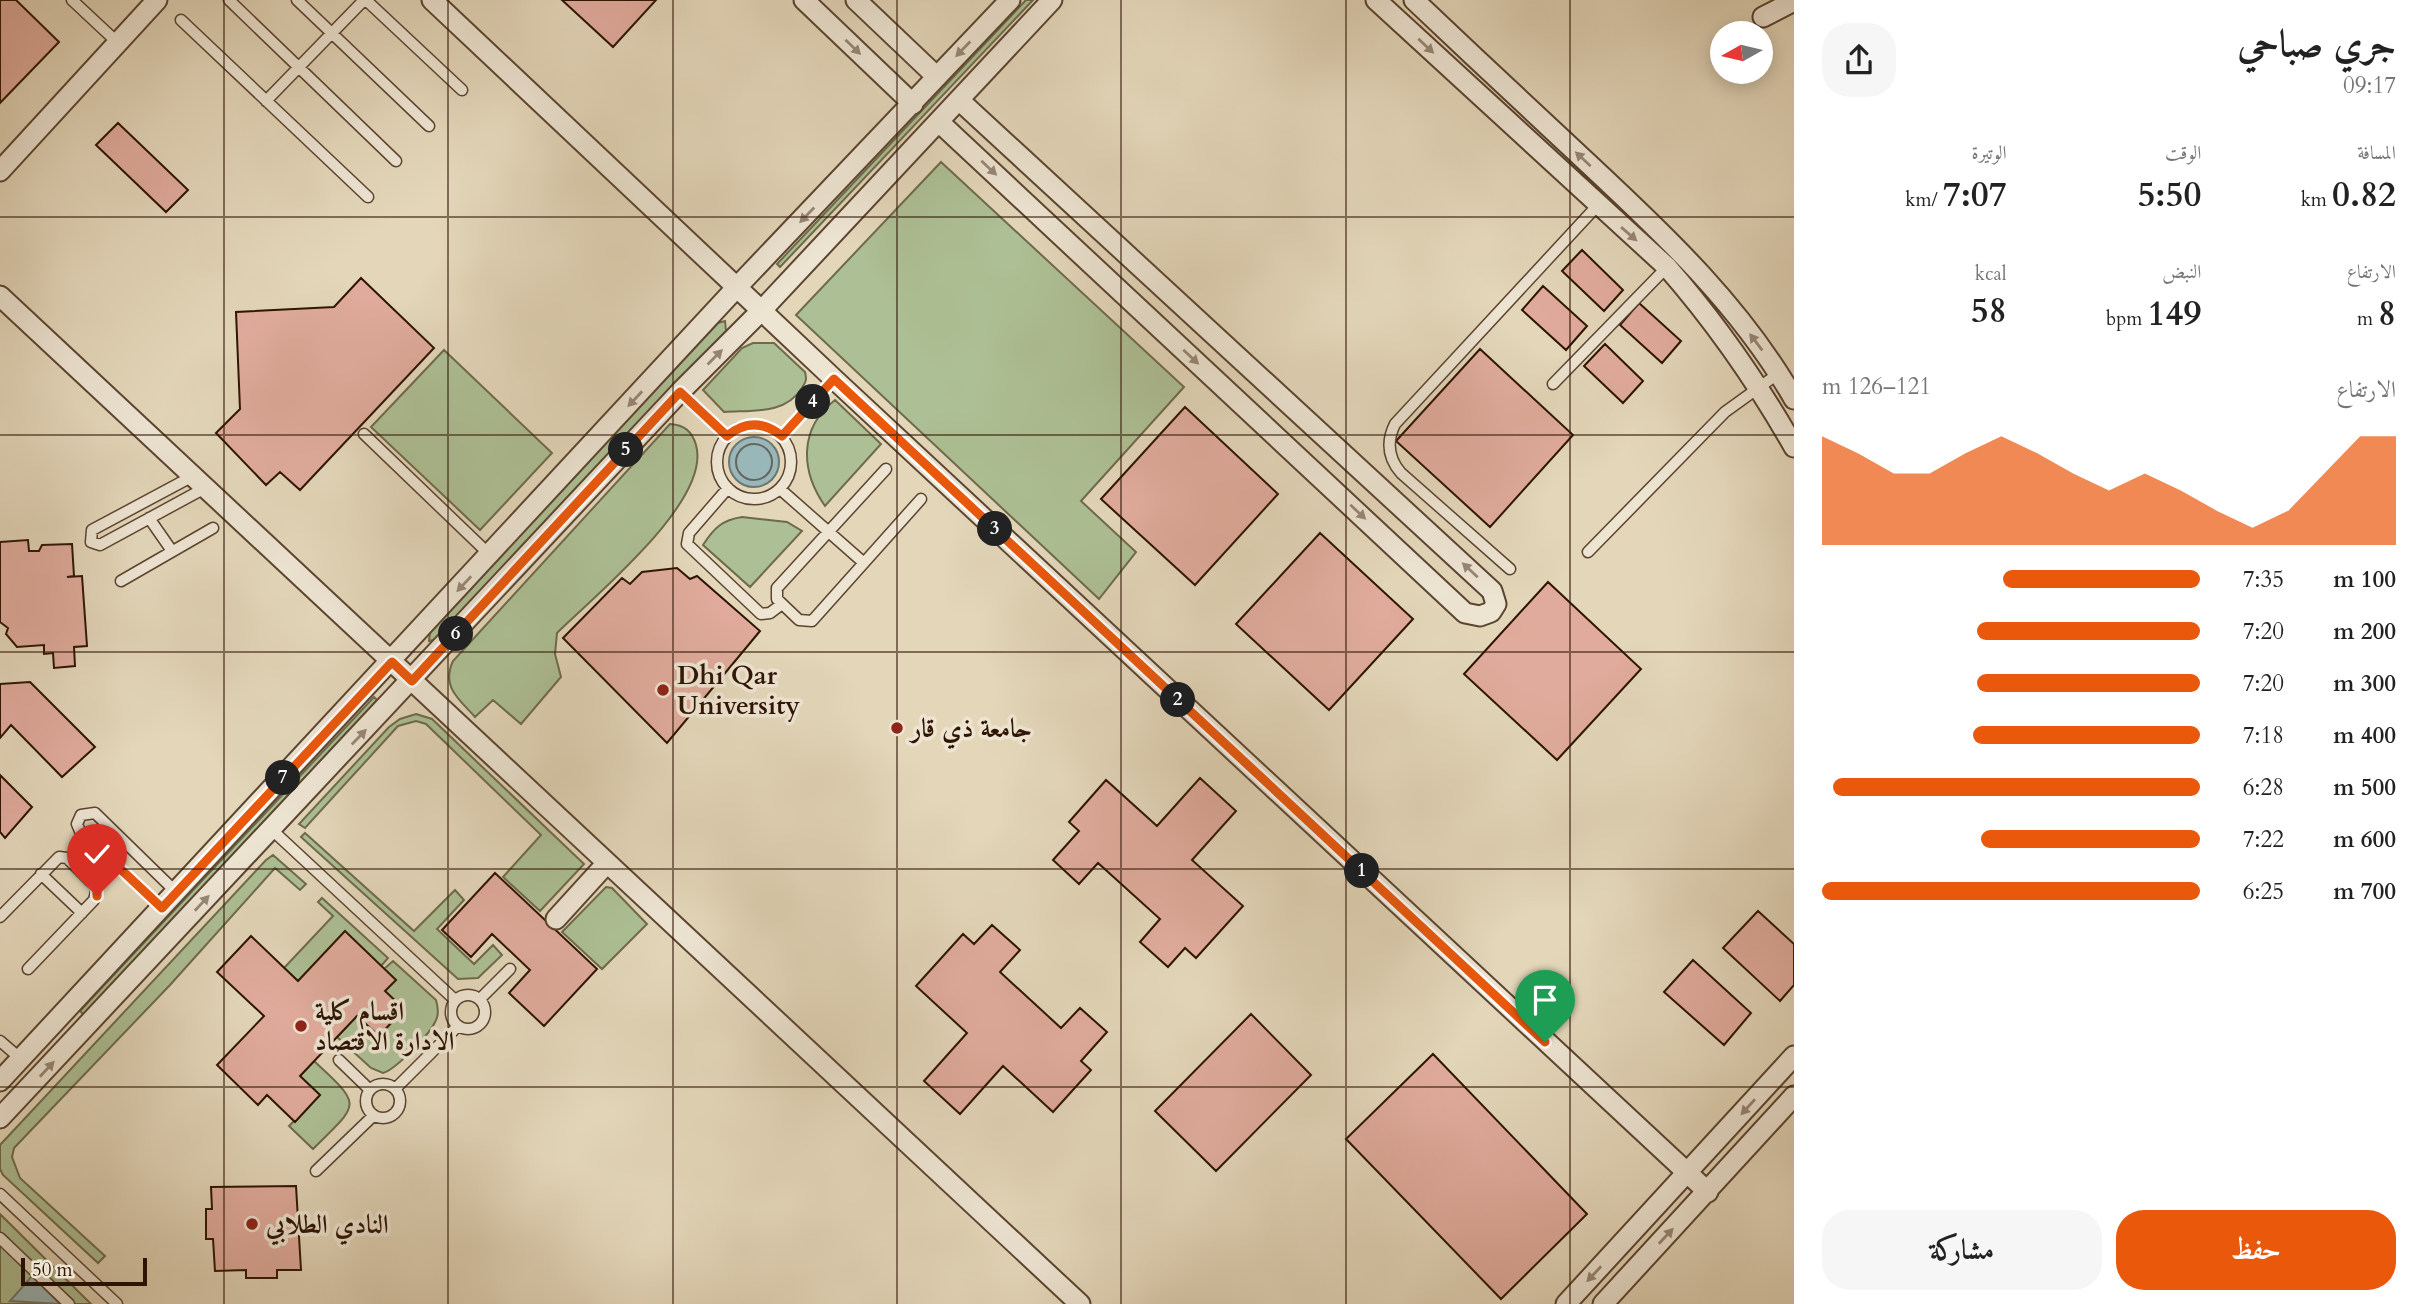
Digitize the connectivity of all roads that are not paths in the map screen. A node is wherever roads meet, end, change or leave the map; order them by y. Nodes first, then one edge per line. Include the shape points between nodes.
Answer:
1 (72, 0) edge
2 (157, 0) edge
3 (229, 0) edge
4 (297, 0) edge
5 (365, 0) edge
6 (432, 0) edge
7 (804, 0) edge
8 (856, 0) edge
9 (1010, 0) edge
10 (1052, 0) edge
11 (1376, 0) edge
12 (1414, 0) edge
13 (1794, 1) edge
14 (1763, 17) dead end
15 (181, 20) dead end
16 (332, 33) junction
17 (118, 43) junction
18 (299, 67) junction
19 (937, 77) junction
20 (462, 90) dead end
21 (959, 100) junction
22 (267, 101) junction
23 (913, 104) junction
24 (939, 122) junction
25 (429, 126) dead end
26 (396, 161) dead end
27 (0, 172) edge
28 (368, 197) dead end
29 (1597, 206) junction
30 (1682, 251) junction
31 (1667, 267) junction
32 (737, 287) junction
33 (0, 296) edge
34 (1180, 304) junction
35 (762, 310) junction
36 (1161, 329) junction
37 (1779, 372) junction
38 (834, 379) junction
39 (1553, 384) dead end
40 (1759, 385) junction
41 (680, 392) junction
42 (1794, 398) edge
43 (1297, 411) junction
44 (364, 434) dead end
45 (727, 436) junction
46 (782, 436) junction
47 (1276, 436) junction
48 (1794, 447) edge
49 (886, 469) dead end
50 (199, 482) junction
51 (728, 488) junction
52 (780, 489) junction
53 (921, 499) dead end
54 (149, 518) junction
55 (213, 528) dead end
56 (1425, 528) junction
57 (829, 532) junction
58 (172, 551) junction
59 (1400, 552) junction
60 (1588, 552) dead end
61 (491, 556) junction
62 (864, 563) junction
63 (1510, 569) dead end
64 (121, 581) dead end
65 (782, 604) junction
66 (392, 662) junction
67 (412, 681) junction
68 (271, 829) junction
69 (113, 862) junction
70 (607, 863) junction
71 (41, 874) junction
72 (93, 883) junction
73 (177, 892) junction
74 (162, 908) junction
75 (82, 913) junction
76 (0, 917) edge
77 (556, 919) dead end
78 (28, 969) dead end
79 (510, 970) dead end
80 (480, 999) junction
81 (455, 1000) junction
82 (64, 1013) junction
83 (458, 1026) junction
84 (83, 1030) junction
85 (0, 1041) edge
86 (1794, 1056) edge
87 (22, 1059) junction
88 (340, 1060) dead end
89 (0, 1082) edge
90 (395, 1089) junction
91 (370, 1090) junction
92 (1794, 1096) edge
93 (373, 1116) junction
94 (0, 1118) edge
95 (316, 1171) dead end
96 (1688, 1174) junction
97 (1708, 1192) junction
98 (0, 1194) edge
99 (0, 1238) edge
100 (69, 1304) edge
101 (117, 1304) edge
102 (1080, 1304) edge
103 (1566, 1304) edge
104 (1603, 1304) edge

1 - 17 lane
2 - 17 street
3 - 18 lane
4 - 16 lane
5 - 16 lane
5 - 20 lane
6 - 32 street
7 -> 23 street
8 - 19 street
9 -> 19 street
10 - 21 street
11 -> 29 street
30 -> 12 street
13 - 14 street
15 - 22 lane
16 - 18 lane
16 - 25 lane
17 - 27 street
18 - 22 lane
18 - 26 lane
19 - 23 street
21 - 24 street
21 - 34 street
22 - 28 lane
23 -> 32 street
24 - 35 street
24 -> 36 street
29 -> 31 street
29 - 63 lane via 1395,424 1389,440 1391,457 1401,473
30 - 31 lane
37 -> 30 street
31 - 39 lane
31 - 40 street via 1709,315
32 - 35 street
32 -> 61 street
33 - 50 street
34 - 36 street
34 - 43 street
35 - 38 street
41 -> 35 street
36 -> 47 street
37 - 40 lane
37 - 42 street
38 - 46 lane
38 - 96 street
40 - 48 street
40 - 60 lane via 1725,412
41 - 45 lane
41 - 67 street
43 - 47 street
43 - 56 street
44 - 61 lane
45 - 46 lane via 748,424 772,428
45 - 51 lane via 720,445 717,468
46 - 52 lane via 792,457
47 -> 59 street
49 - 57 lane
50 - 54 lane
50 - 54 lane via 92,530 89,538 100,545
50 - 66 street
51 - 52 lane via 737,495 760,499
51 - 65 lane via 689,533 687,544 761,614
52 - 57 lane
53 - 62 lane
54 - 58 lane
55 - 58 lane
56 - 59 street
59 -> 56 street via 1465,613 1480,616 1491,612 1496,604 1492,591
57 - 62 lane
57 - 65 lane via 777,588
58 - 64 lane
61 -> 66 street
62 - 65 lane via 812,621 803,622
66 - 67 street
66 - 73 street
68 -> 67 street
67 - 70 street
68 - 81 lane
84 -> 68 street
69 - 72 lane
69 - 73 lane via 80,831 80,814 95,813
69 - 74 lane
70 - 77 street
70 - 102 street
71 - 72 lane via 56,858 64,857
71 - 75 lane
71 - 76 lane
72 - 75 lane via 97,896
73 - 74 street
74 - 82 street
75 - 78 lane
79 - 80 lane
80 - 81 lane via 463,995
80 - 83 lane via 485,1007 481,1023 475,1028
81 - 83 lane via 452,1019
82 - 84 street
82 - 87 street
83 - 90 lane
94 -> 84 street
85 - 87 lane
86 -> 96 street
87 - 89 street
88 - 91 lane
90 - 91 lane via 378,1084
90 - 93 lane via 400,1096 397,1112 390,1118
91 - 93 lane via 367,1108
92 - 97 street
93 - 95 lane
96 - 97 street
96 -> 103 street
104 -> 97 street
98 - 101 lane
99 - 100 lane

